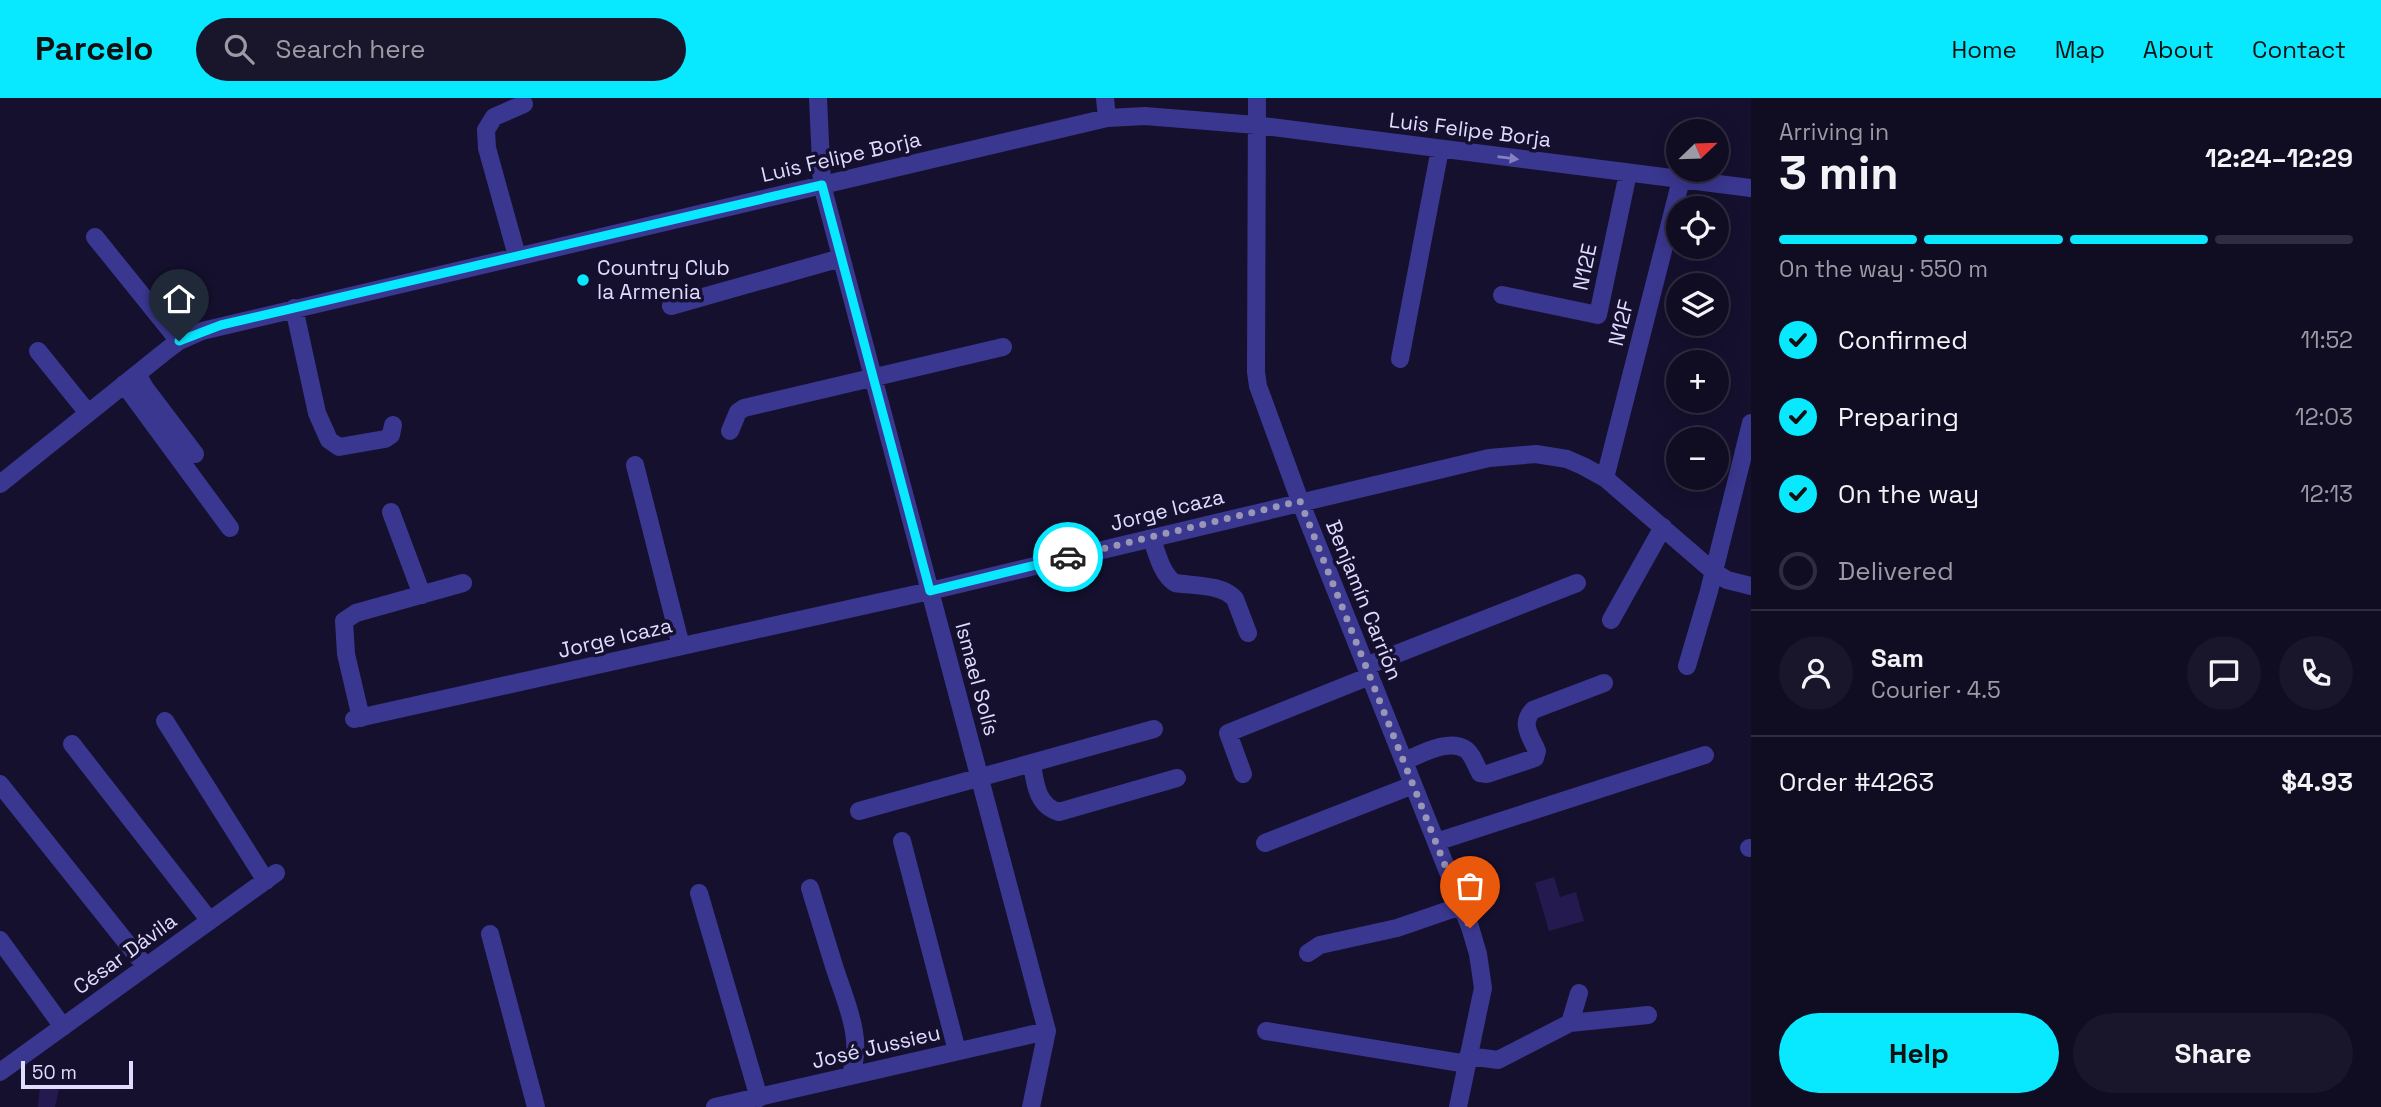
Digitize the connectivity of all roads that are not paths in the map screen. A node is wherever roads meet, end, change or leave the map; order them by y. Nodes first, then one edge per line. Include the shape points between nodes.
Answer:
1 (818, 98) edge
2 (1105, 98) edge
3 (1257, 98) edge
4 (524, 104) dead end
5 (1107, 118) junction
6 (1256, 125) junction
7 (1440, 149) junction
8 (1628, 173) junction
9 (1666, 178) edge
10 (1680, 182) edge
11 (1698, 182) edge
12 (822, 185) junction
13 (1751, 188) edge
14 (95, 237) dead end
15 (516, 256) junction
16 (841, 258) junction
17 (1502, 295) dead end
18 (671, 306) dead end
19 (294, 308) junction
20 (179, 341) junction
21 (1003, 348) dead end
22 (38, 351) dead end
23 (1400, 359) dead end
24 (131, 379) junction
25 (873, 379) junction
26 (88, 414) junction
27 (1751, 423) edge
28 (393, 425) dead end
29 (730, 431) dead end
30 (195, 454) dead end
31 (635, 466) dead end
32 (1605, 478) junction
33 (0, 484) edge
34 (1300, 501) junction
35 (391, 512) dead end
36 (1662, 527) junction
37 (230, 528) dead end
38 (1151, 537) junction
39 (1714, 572) junction
40 (463, 583) dead end
41 (1577, 583) dead end
42 (1751, 586) edge
43 (930, 591) junction
44 (422, 595) junction
45 (1611, 620) dead end
46 (1248, 632) dead end
47 (681, 646) junction
48 (1687, 666) dead end
49 (1368, 671) junction
50 (1604, 683) dead end
51 (165, 721) dead end
52 (1154, 729) dead end
53 (72, 744) dead end
54 (1705, 755) dead end
55 (1404, 761) junction
56 (1032, 764) junction
57 (1243, 774) dead end
58 (1177, 778) dead end
59 (980, 779) junction
60 (0, 784) edge
61 (1413, 785) junction
62 (859, 811) dead end
63 (902, 841) dead end
64 (1436, 842) junction
65 (1265, 843) dead end
66 (810, 888) dead end
67 (699, 892) dead end
68 (1461, 906) junction
69 (210, 921) junction
70 (490, 934) dead end
71 (0, 940) edge
72 (1308, 953) dead end
73 (146, 967) junction
74 (1579, 993) dead end
75 (1648, 1015) dead end
76 (1570, 1023) junction
77 (63, 1027) junction
78 (1047, 1031) junction
79 (1266, 1031) dead end
80 (957, 1051) junction
81 (1467, 1060) junction
82 (0, 1072) edge
83 (850, 1076) junction
84 (759, 1098) junction
85 (536, 1107) edge
86 (715, 1107) edge
87 (1031, 1107) edge
88 (1458, 1107) edge

1 - 12 street, Ismael Solís
2 - 5 street
3 - 6 street, Benjamín Carrión
4 - 15 street via 494,117 486,130
5 - 6 street, Luis Felipe Borja via 1145,116
5 - 12 street, Luis Felipe Borja
6 - 7 street, Luis Felipe Borja
6 - 34 street, Benjamín Carrión via 1256,372
7 -> 8 street, Luis Felipe Borja
7 - 23 street
8 - 9 street, Luis Felipe Borja
8 - 17 street, N12E via 1598,315
10 - 32 street, N12F
11 - 13 street, Luis Felipe Borja
12 - 15 street, Luis Felipe Borja
12 - 16 street, Ismael Solís
14 - 20 street
15 - 19 street, Luis Felipe Borja
16 - 18 street
16 - 25 street, Ismael Solís
19 - 20 street, Luis Felipe Borja via 221,325
19 - 28 street via 317,413 329,440 339,447 360,445 385,439
20 - 24 street, Luis Felipe Borja
21 - 25 street
22 - 26 street
24 - 26 street, Luis Felipe Borja
24 - 30 street via 145,388
24 - 37 street
25 - 29 street via 744,408
25 - 43 street, Ismael Solís
26 - 33 street, Luis Felipe Borja
27 - 39 street
31 - 47 street
32 - 34 street, Jorge Icaza via 1567,459 1518,455
32 - 36 street, Jorge Icaza
34 - 38 street, Jorge Icaza
34 - 49 street, Benjamín Carrión
35 - 44 street
36 - 39 street, Jorge Icaza
36 - 45 street
38 - 43 street, Jorge Icaza
38 - 46 street via 1170,580 1231,594
39 - 42 street, Jorge Icaza
39 - 48 street
40 - 44 street
41 - 49 street
43 - 47 street, Jorge Icaza
43 - 59 street, Ismael Solís
44 - 47 street, Jorge Icaza via 356,613 344,621 357,719
49 - 55 street, Benjamín Carrión
49 - 57 street via 1228,733
50 - 55 street via 1533,710 1525,725 1537,751 1535,758 1487,774 1480,773 1467,750 1457,746 1444,746
51 - 69 street, César Dávila via 271,877
52 - 56 street
53 - 69 street
54 - 64 street
55 - 61 street, Benjamín Carrión
56 - 58 street via 1041,799 1050,810 1059,812
56 - 59 street
59 - 62 street
59 - 78 street, Ismael Solís
60 - 73 street
61 - 64 street, Benjamín Carrión
61 - 65 street
63 - 80 street
64 - 68 street, Benjamín Carrión
66 - 83 street via 853,1021 856,1048
67 - 84 street
68 - 72 street via 1397,928 1320,945
68 - 81 street, Benjamín Carrión via 1478,954 1483,988
69 - 73 street, César Dávila
70 - 85 street
71 - 77 street
73 - 77 street, César Dávila
74 - 76 street
75 - 76 street
76 - 81 street via 1498,1060
77 - 82 street, César Dávila
78 - 80 street, José Jussieu
78 - 87 street, Ismael Solís
79 - 81 street
80 - 83 street, José Jussieu
81 - 88 street, Benjamín Carrión
83 - 84 street, José Jussieu
84 - 86 street, José Jussieu

